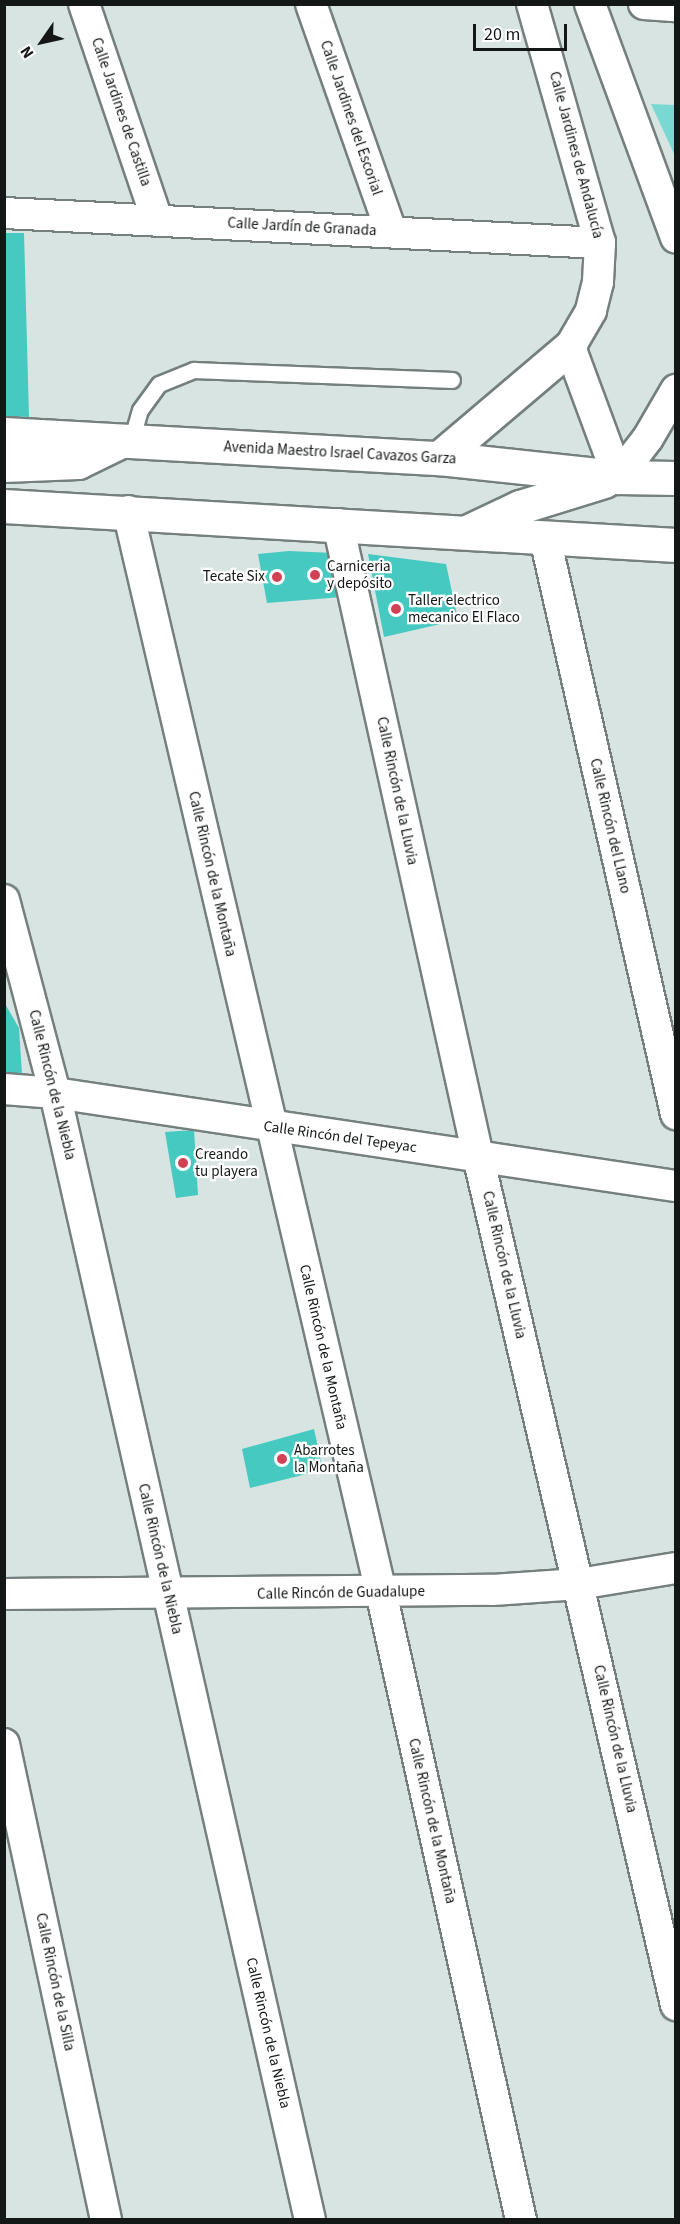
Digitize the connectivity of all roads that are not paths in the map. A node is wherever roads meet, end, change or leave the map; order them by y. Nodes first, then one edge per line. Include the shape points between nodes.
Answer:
1 (84, 4) edge
2 (311, 4) edge
3 (532, 4) edge
4 (590, 4) edge
5 (644, 4) edge
6 (675, 6) edge
7 (4, 213) edge
8 (157, 220) junction
9 (391, 231) junction
10 (675, 235) edge
11 (600, 243) junction
12 (570, 347) junction
13 (452, 380) dead end
14 (675, 390) edge
15 (4, 434) edge
16 (127, 440) junction
17 (439, 458) junction
18 (4, 465) edge
19 (618, 477) junction
20 (675, 478) edge
21 (675, 501) edge
22 (4, 506) edge
23 (128, 511) junction
24 (338, 524) junction
25 (463, 534) junction
26 (545, 538) junction
27 (675, 546) edge
28 (4, 900) edge
29 (4, 1089) edge
30 (55, 1093) junction
31 (675, 1114) edge
32 (270, 1127) junction
33 (478, 1156) junction
34 (675, 1186) edge
35 (675, 1568) edge
36 (579, 1584) junction
37 (381, 1592) junction
38 (4, 1594) edge
39 (168, 1595) junction
40 (4, 1744) edge
41 (675, 2006) edge
42 (106, 2220) edge
43 (310, 2220) edge
44 (521, 2220) edge

1 - 8 street, Calle Jardines de Castilla
2 - 9 street, Calle Jardines del Escorial
3 - 11 street, Calle Jardines de Andalucía
4 - 10 street
5 - 6 street
7 - 8 street, Calle Jardín de Granada
8 - 9 street, Calle Jardín de Granada
9 - 11 street, Calle Jardín de Granada
11 - 12 street, Calle Jardines de Andalucía via 598,282 591,311
12 - 17 main road
12 - 19 street
13 - 16 lane via 194,370 159,384 140,410
14 - 19 street via 648,438
15 - 16 main road, Avenida Maestro Israel Cavazos Garza
16 - 17 main road, Avenida Maestro Israel Cavazos Garza
16 - 18 main road via 78,462
17 - 19 main road, Avenida Maestro Israel Cavazos Garza
19 - 20 main road, Avenida Maestro Israel Cavazos Garza
19 - 21 main road
19 - 25 main road via 520,507
22 - 23 main road
23 - 24 main road
23 - 32 street, Calle Rincón de la Montaña
24 - 25 main road
24 - 33 street, Calle Rincón de la Lluvia
25 - 26 main road
26 - 27 main road
26 - 31 street, Calle Rincón del Llano
28 - 30 street, Calle Rincón de la Niebla
29 - 30 street, Calle Rincón del Tepeyac
30 - 32 street, Calle Rincón del Tepeyac
30 - 39 street, Calle Rincón de la Niebla
32 - 33 street, Calle Rincón del Tepeyac
32 - 37 street, Calle Rincón de la Montaña
33 - 34 street, Calle Rincón del Tepeyac
33 - 36 street, Calle Rincón de la Lluvia
35 - 36 street, Calle Rincón de Guadalupe
36 - 37 street, Calle Rincón de Guadalupe
36 - 41 street, Calle Rincón de la Lluvia
37 - 39 street, Calle Rincón de Guadalupe
37 - 44 street, Calle Rincón de la Montaña
38 - 39 street, Calle Rincón de Guadalupe
39 - 43 street, Calle Rincón de la Niebla
40 - 42 street, Calle Rincón de la Silla

